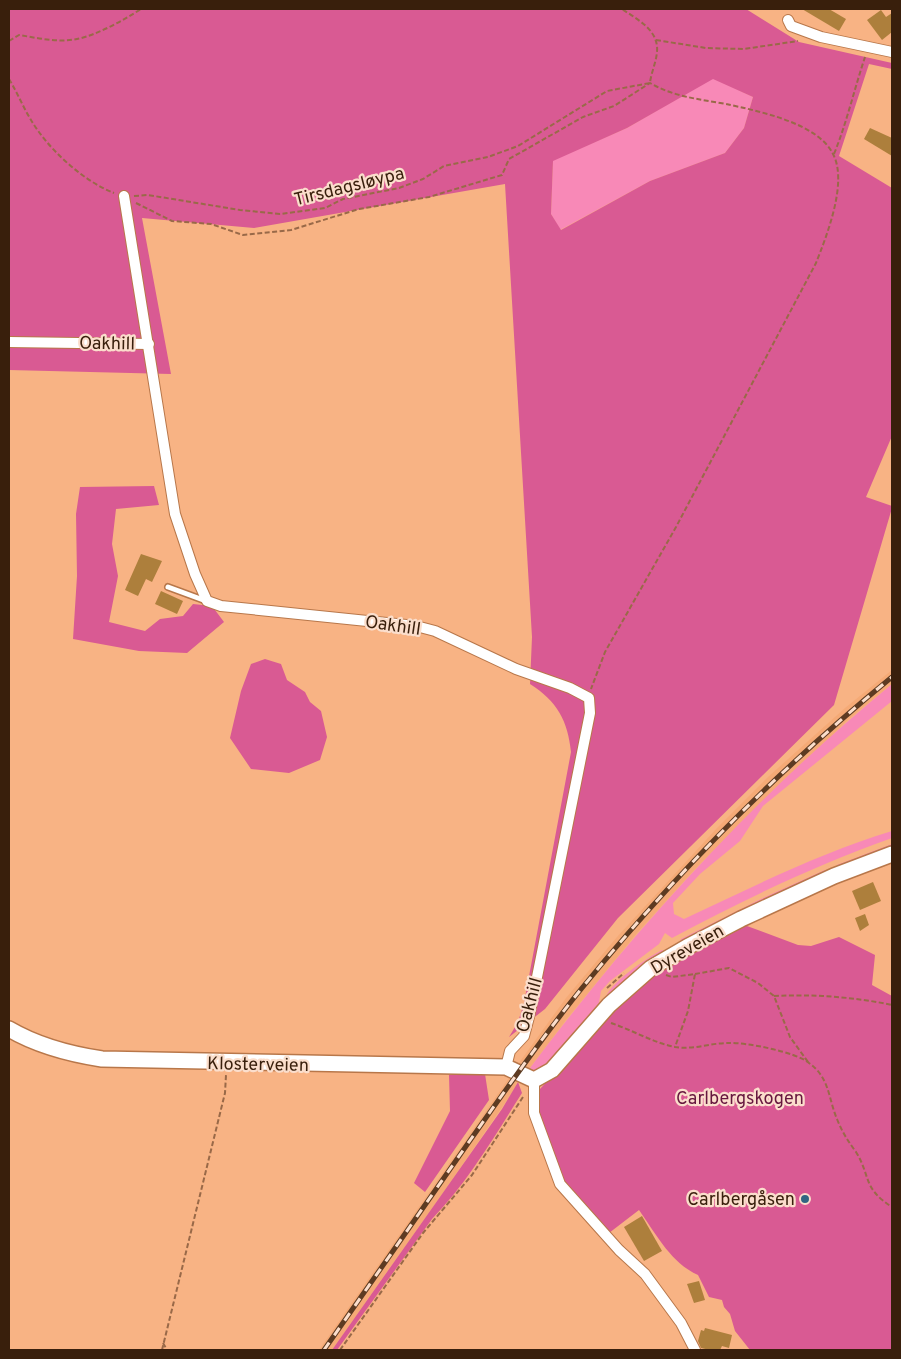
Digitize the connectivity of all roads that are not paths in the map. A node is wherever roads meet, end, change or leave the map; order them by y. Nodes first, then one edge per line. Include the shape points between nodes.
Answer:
1 (788, 20) dead end
2 (892, 52) edge
3 (124, 196) road end
4 (9, 342) edge
5 (148, 344) junction
6 (168, 586) dead end
7 (207, 601) junction
8 (892, 854) edge
9 (9, 1029) edge
10 (509, 1069) junction
11 (534, 1080) junction
12 (695, 1350) edge

1 - 2 street via 791,26 821,37
3 - 5 street
4 - 5 street, Oakhill
5 - 7 street, Oakhill via 175,514
6 - 7 lane
7 - 10 street, Oakhill via 221,606 416,626 435,631 516,669 589,698 590,713 529,1016 524,1036 510,1051
8 - 11 main road, Dyreveien via 834,876 741,919 652,968 597,1018 552,1070
9 - 10 main road, Klosterveien via 39,1044 102,1060
10 - 11 main road
11 - 12 street via 534,1113 560,1184 645,1274 681,1323

